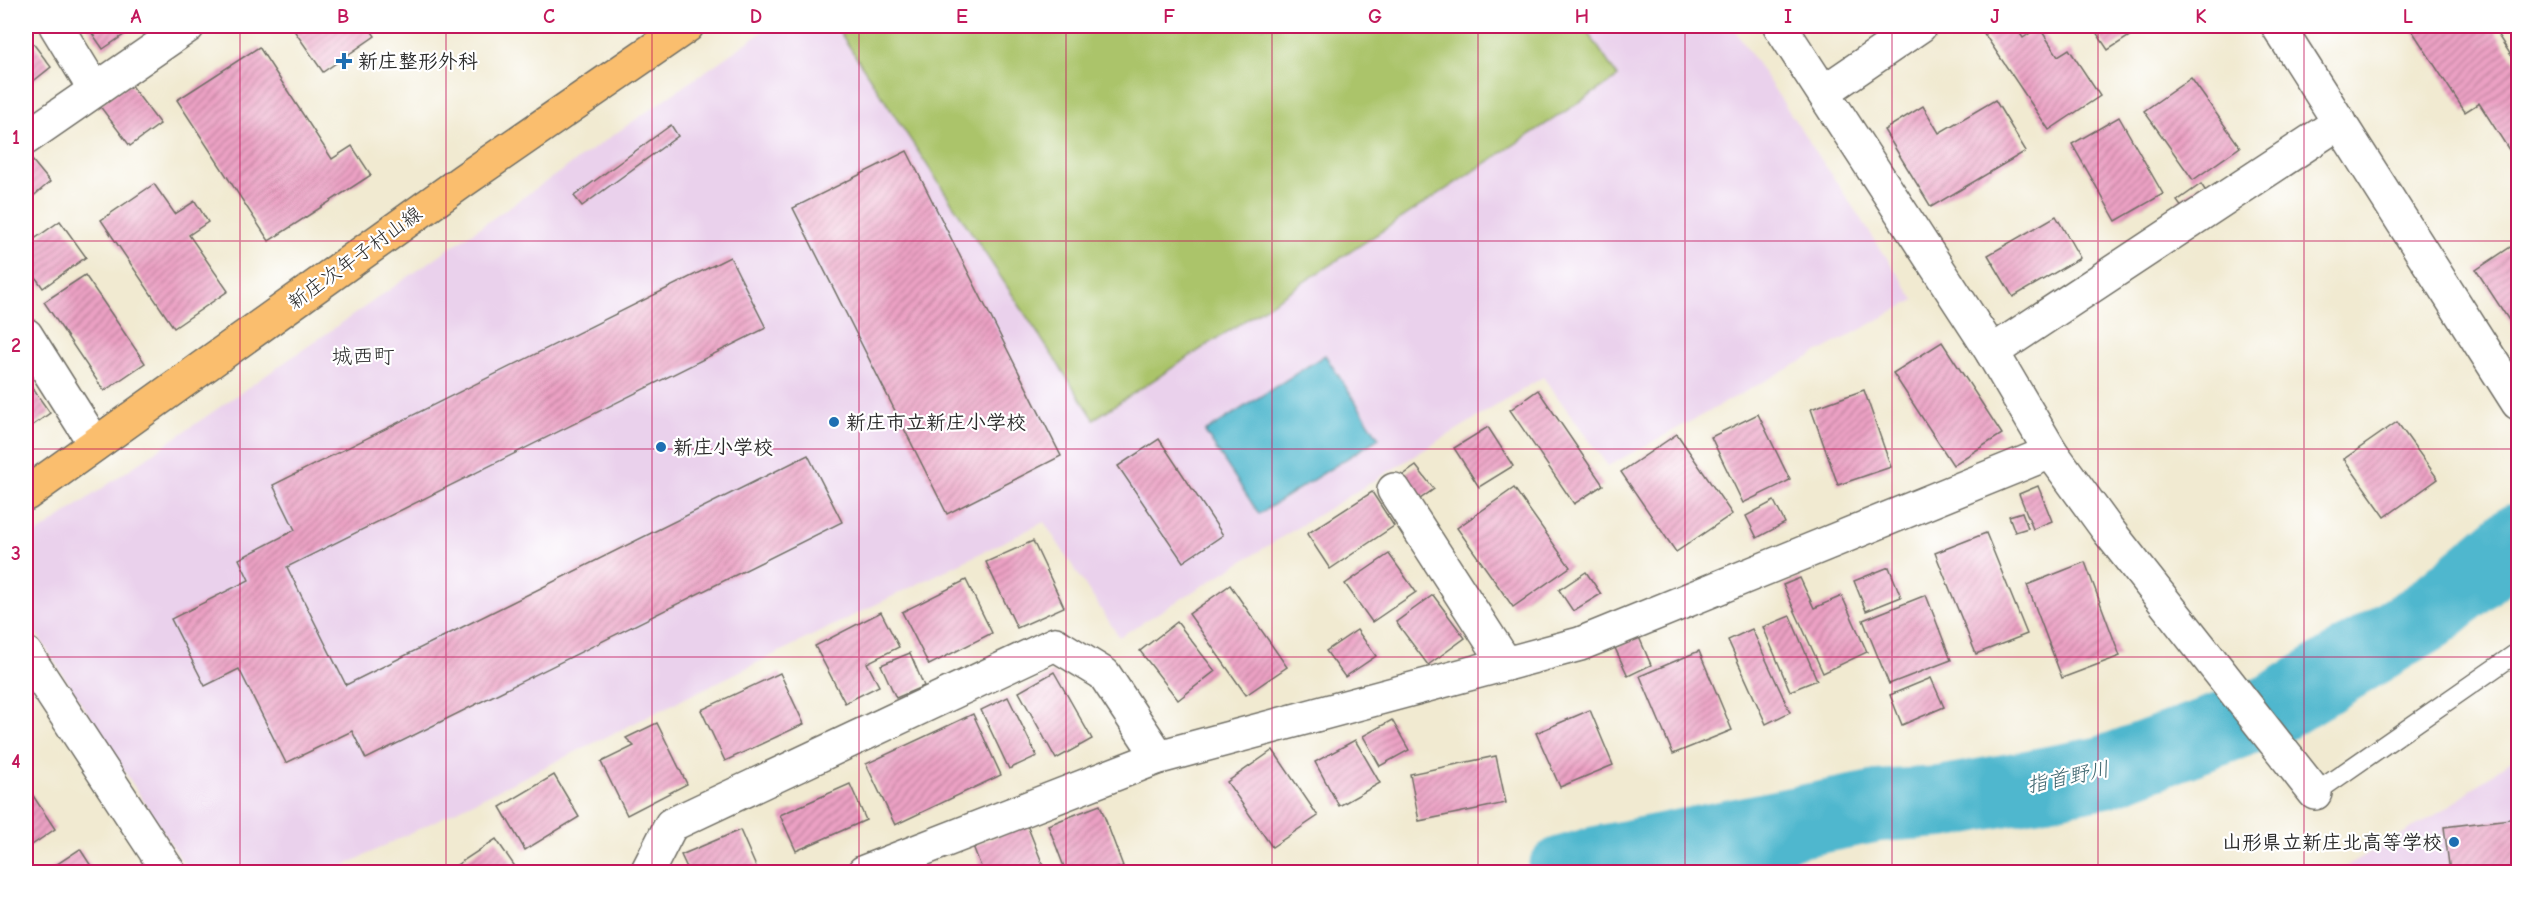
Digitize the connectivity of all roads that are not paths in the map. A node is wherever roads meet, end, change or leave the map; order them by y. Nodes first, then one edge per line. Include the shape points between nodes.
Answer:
1 (56, 26) edge
2 (188, 26) edge
3 (687, 26) edge
4 (1780, 26) edge
5 (1920, 26) edge
6 (2278, 26) edge
7 (95, 90) junction
8 (1825, 91) junction
9 (2340, 122) junction
10 (26, 138) edge
11 (26, 335) edge
12 (1992, 352) junction
13 (2518, 403) edge
14 (95, 444) junction
15 (2051, 452) junction
16 (1394, 490) dead end
17 (26, 494) edge
18 (2518, 652) edge
19 (26, 654) edge
20 (1506, 664) junction
21 (1159, 757) junction
22 (2315, 793) joint
23 (169, 873) edge
24 (647, 873) edge
25 (864, 873) edge

1 - 7 street
2 - 7 street
3 - 14 main road, 新庄次年子村山線
4 - 8 street
5 - 8 street
6 - 9 street
7 - 10 street
8 - 12 street
9 - 12 street
9 - 13 street
11 - 14 street
12 - 15 street
14 - 17 main road, 新庄次年子村山線
15 - 20 street via 1580,644
15 - 22 street via 2107,530
16 - 20 street
18 - 22 lane
19 - 23 street
20 - 21 street
21 - 24 street via 1104,674 1055,644 671,825
21 - 25 street

